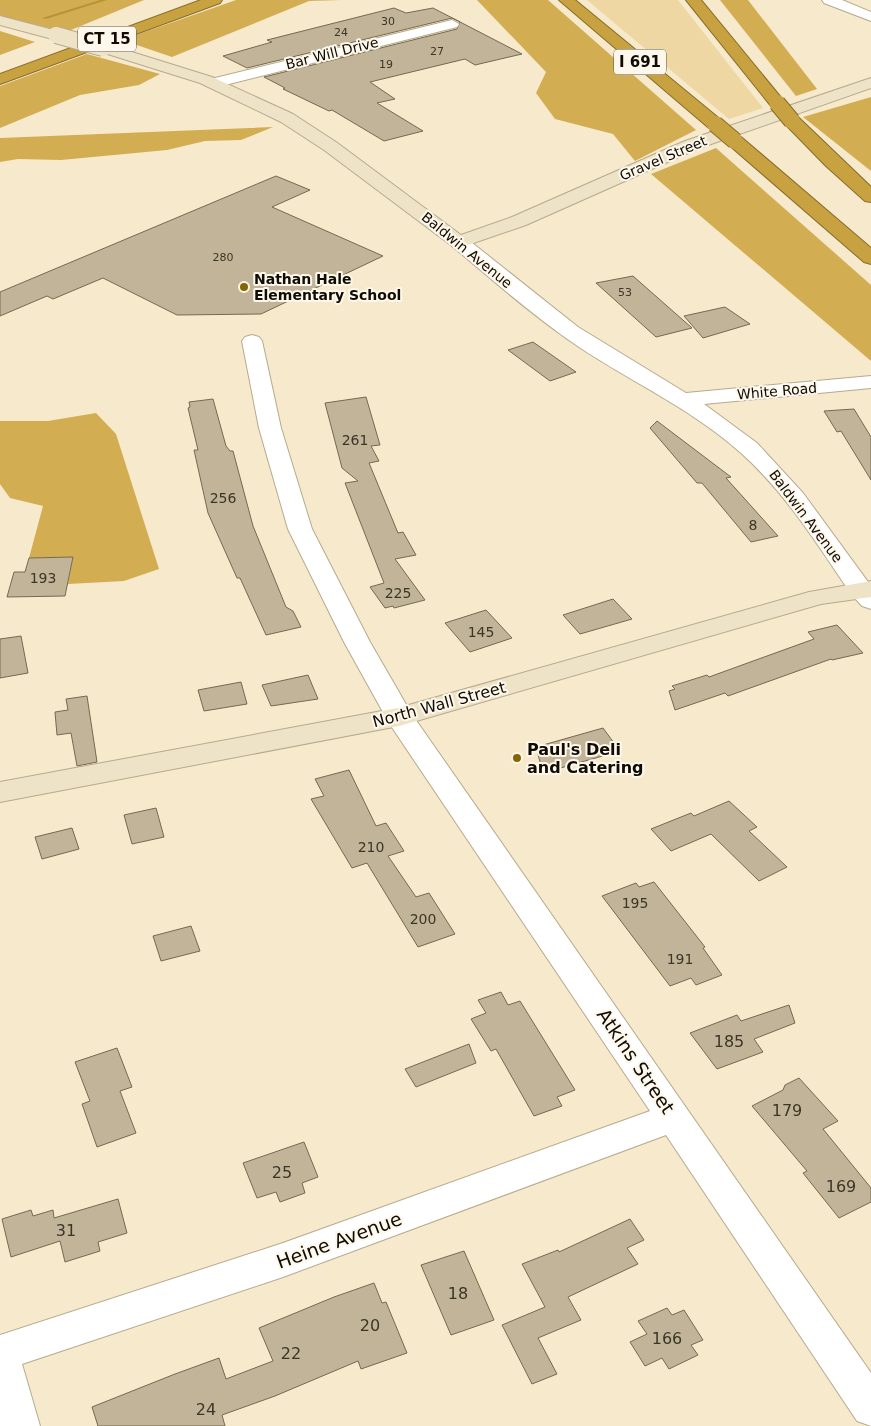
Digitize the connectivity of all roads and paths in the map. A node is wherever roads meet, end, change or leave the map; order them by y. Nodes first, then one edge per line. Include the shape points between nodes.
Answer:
1 (175, 0) edge
2 (215, 0) edge
3 (566, 0) edge
4 (694, 0) edge
5 (829, 0) edge
6 (871, 17) edge
7 (0, 20) edge
8 (452, 24) dead end
9 (51, 40) junction
10 (0, 79) edge
11 (212, 83) junction
12 (871, 83) edge
13 (871, 197) edge
14 (459, 242) junction
15 (871, 258) edge
16 (252, 340) dead end
17 (871, 382) edge
18 (682, 400) junction
19 (868, 593) edge
20 (399, 717) junction
21 (0, 792) edge
22 (674, 1117) junction
23 (0, 1355) edge
24 (871, 1407) edge
25 (20, 1426) edge

1 - 9 highway, CT 15
2 - 10 highway, CT 15
3 - 15 highway, I 691, bridge
4 - 13 highway, bridge via 792,121
5 - 6 street
7 - 9 street, Baldwin Avenue
8 - 11 street, Bar Will Drive
9 - 11 street, Baldwin Avenue, bridge via 103,48
11 - 14 street, Baldwin Avenue via 264,106 310,132
12 - 14 street, Gravel Street via 691,145 512,224
14 - 18 street, Baldwin Avenue via 555,321
16 - 20 street, Atkins Street via 270,428 300,529
17 - 18 street, White Road
18 - 19 street, Baldwin Avenue via 716,422 774,471
19 - 20 street, North Wall Street via 818,597
20 - 21 street, North Wall Street
20 - 22 street, Atkins Street
22 - 23 street, Heine Avenue via 284,1260
22 - 24 street, Atkins Street
23 - 25 street

